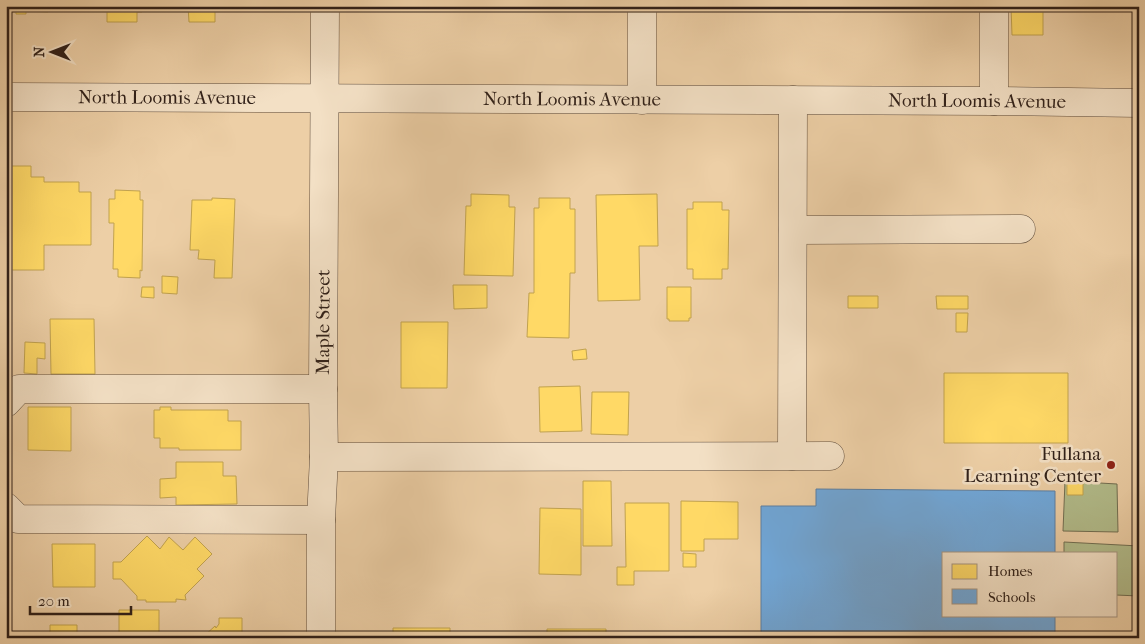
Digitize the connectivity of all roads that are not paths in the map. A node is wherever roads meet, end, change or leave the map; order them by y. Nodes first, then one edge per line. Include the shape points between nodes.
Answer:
1 (325, 6) edge
2 (642, 6) edge
3 (994, 6) edge
4 (6, 97) edge
5 (325, 98) junction
6 (642, 100) junction
7 (793, 100) junction
8 (994, 100) junction
9 (1139, 103) edge
10 (1021, 229) dead end
11 (793, 230) junction
12 (322, 389) junction
13 (6, 402) edge
14 (792, 456) junction
15 (830, 456) dead end
16 (324, 457) junction
17 (6, 506) edge
18 (321, 520) junction
19 (321, 638) edge

1 - 5 street, Maple Street
2 - 6 street
3 - 8 street
4 - 5 street, North Loomis Avenue
5 - 6 street, North Loomis Avenue
5 - 12 street, Maple Street
6 - 7 street, North Loomis Avenue
7 - 8 street, North Loomis Avenue
7 - 11 street
8 - 9 street, North Loomis Avenue
10 - 11 street
11 - 14 street
12 - 13 street via 19,389
12 - 16 street, Maple Street
14 - 15 street
14 - 16 street
16 - 18 street, Maple Street
17 - 18 street via 18,519
18 - 19 street, Maple Street

